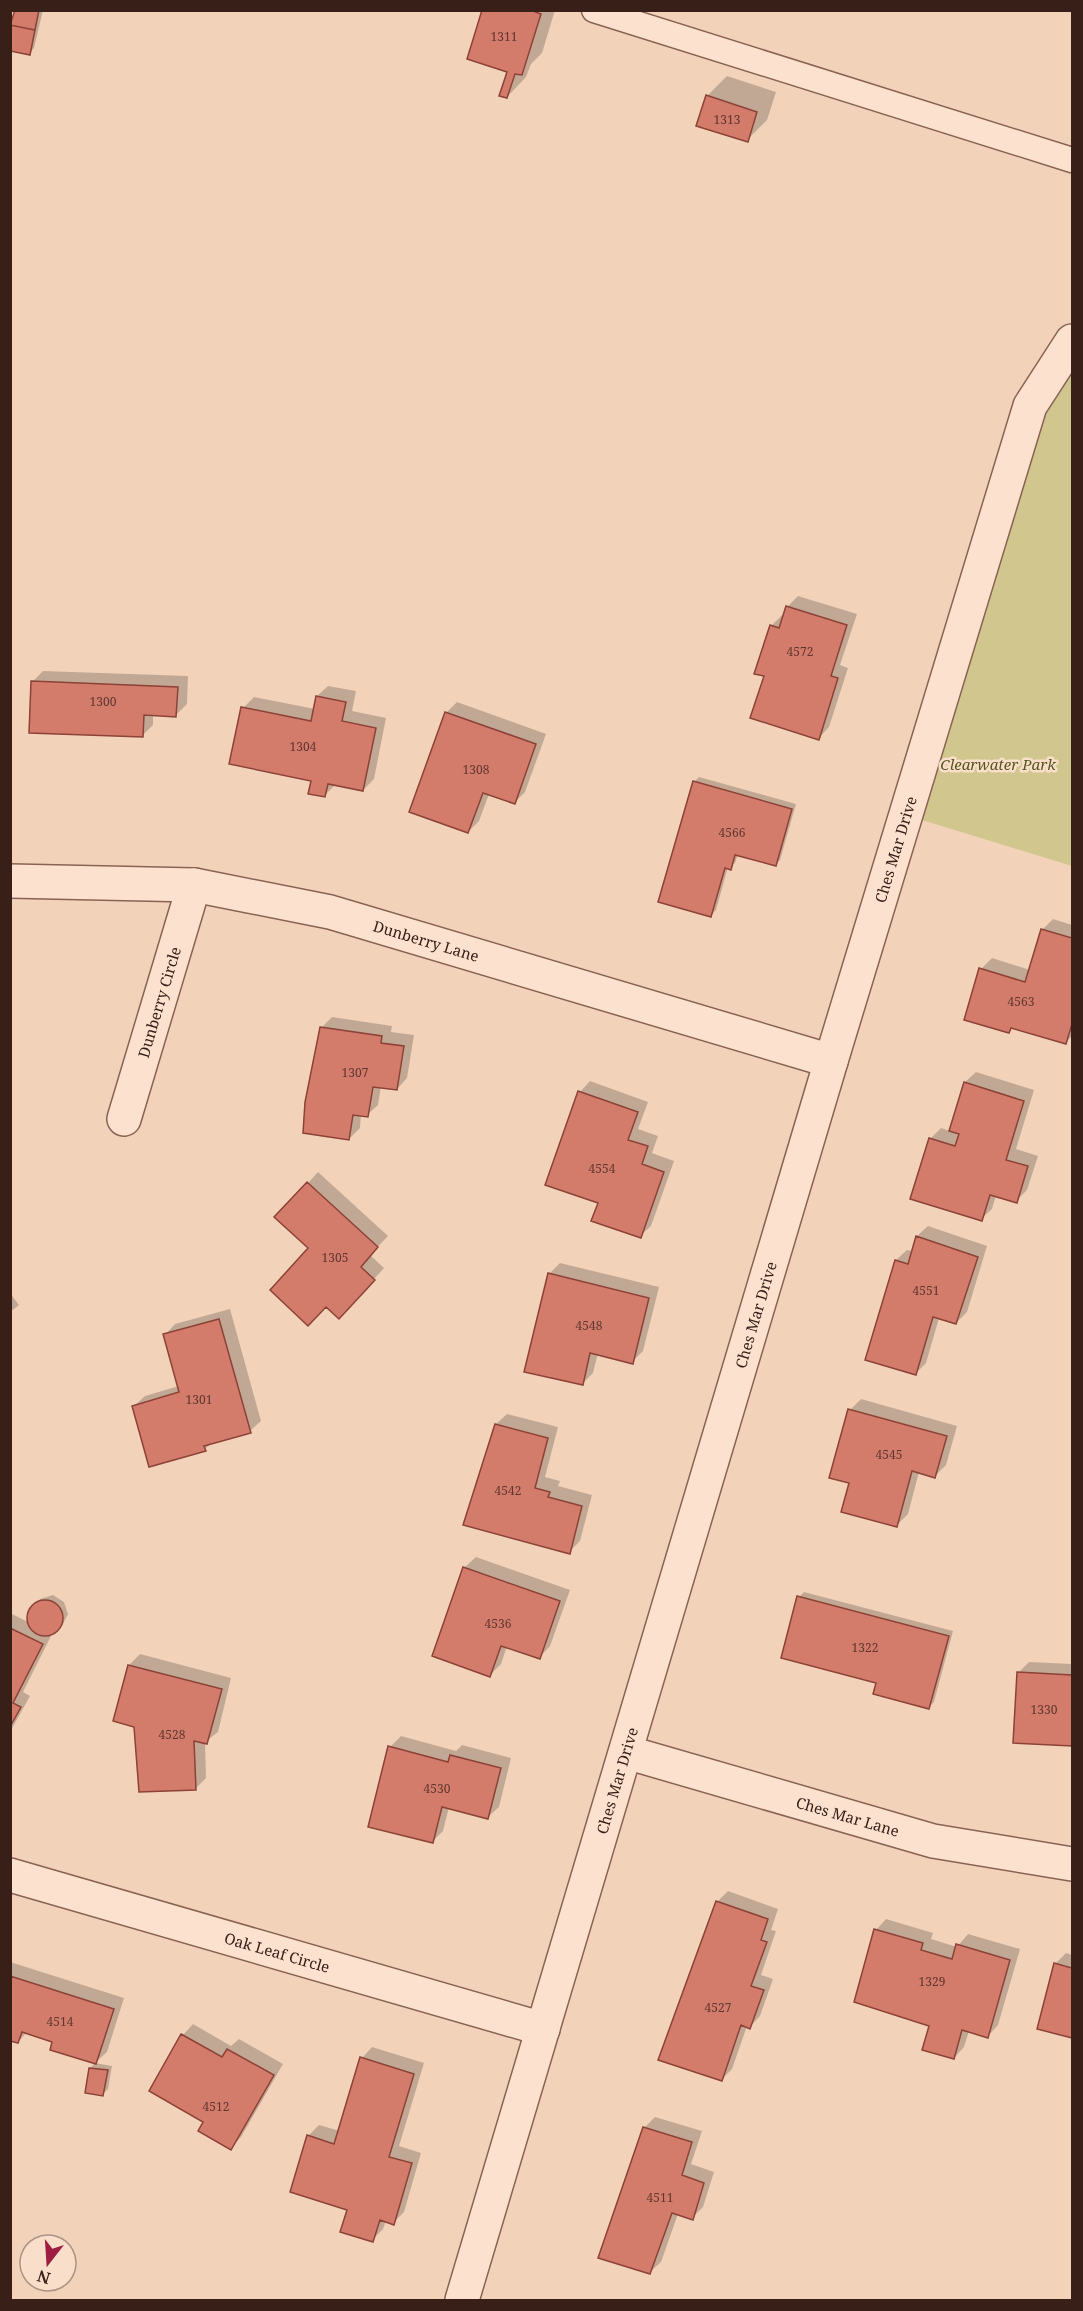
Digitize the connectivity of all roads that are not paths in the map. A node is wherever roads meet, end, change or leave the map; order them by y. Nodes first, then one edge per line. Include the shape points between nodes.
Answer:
1 (594, 10) edge
2 (1072, 160) edge
3 (1072, 341) edge
4 (10, 881) edge
5 (194, 885) junction
6 (831, 1061) junction
7 (124, 1119) dead end
8 (626, 1752) junction
9 (1072, 1864) edge
10 (10, 1875) edge
11 (543, 2029) junction
12 (462, 2301) edge

1 - 2 lane
3 - 6 street, Ches Mar Drive via 1030,406
4 - 5 street, Dunberry Lane
5 - 6 street, Dunberry Lane via 330,912
5 - 7 street, Dunberry Circle
6 - 8 street, Ches Mar Drive
8 - 9 street, Ches Mar Lane via 933,1841
8 - 11 street, Ches Mar Drive
10 - 11 street, Oak Leaf Circle
11 - 12 street, Ches Mar Drive

